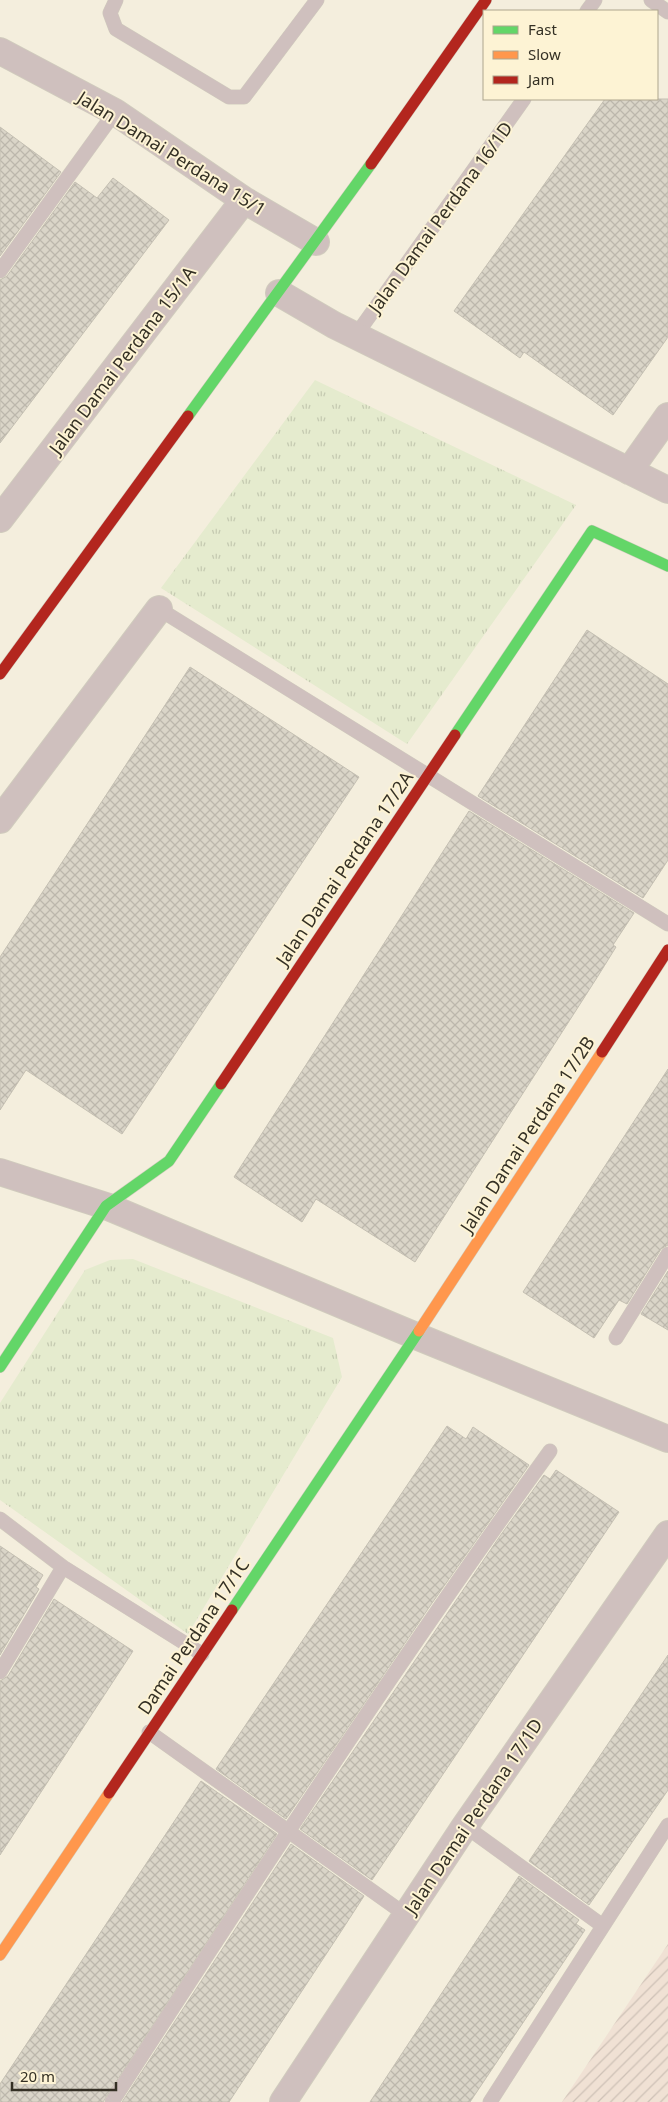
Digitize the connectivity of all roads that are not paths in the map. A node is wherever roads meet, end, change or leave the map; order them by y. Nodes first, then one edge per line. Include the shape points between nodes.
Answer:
1 (116, 0) edge
2 (317, 0) edge
3 (486, 0) edge
4 (651, 0) edge
5 (668, 12) edge
6 (0, 51) edge
7 (523, 100) edge
8 (115, 112) junction
9 (244, 200) junction
10 (316, 242) junction
11 (0, 271) edge
12 (279, 293) junction
13 (356, 334) junction
14 (668, 416) edge
15 (629, 471) junction
16 (668, 490) edge
17 (0, 519) edge
18 (668, 566) edge
19 (159, 609) joint
20 (0, 674) edge
21 (428, 776) junction
22 (0, 820) edge
23 (668, 924) edge
24 (668, 950) edge
25 (0, 1172) edge
26 (106, 1206) junction
27 (668, 1254) edge
28 (416, 1336) junction
29 (616, 1338) dead end
30 (0, 1367) edge
31 (668, 1439) edge
32 (550, 1451) dead end
33 (0, 1519) edge
34 (668, 1534) edge
35 (63, 1567) junction
36 (202, 1654) junction
37 (0, 1672) edge
38 (149, 1732) junction
39 (668, 1825) edge
40 (465, 1826) junction
41 (289, 1830) junction
42 (406, 1916) junction
43 (604, 1926) junction
44 (0, 1955) edge
45 (112, 2102) edge
46 (283, 2102) edge
47 (490, 2102) edge

1 - 2 lane via 110,13 116,29 229,97 244,97
3 - 10 street
4 - 5 lane
6 - 8 street, Jalan Damai Perdana 15/1
7 - 13 lane, Jalan Damai Perdana 16/1D
8 - 9 street, Jalan Damai Perdana 15/1
8 - 11 lane
9 - 10 street, Jalan Damai Perdana 15/1
9 - 17 street, Jalan Damai Perdana 15/1A
10 - 12 street
12 - 13 street
12 - 20 street
13 - 15 street
14 - 15 street
15 - 16 street
18 - 21 street, Jalan Damai Perdana 17/2A via 592,531
19 - 21 lane
19 - 22 street
21 - 23 lane
21 - 26 street, Jalan Damai Perdana 17/2A via 169,1161
24 - 28 street, Jalan Damai Perdana 17/2B
25 - 26 street
26 - 28 street
26 - 30 street
27 - 29 lane
28 - 31 street
28 - 36 street, Damai Perdana 17/1C
32 - 41 lane
33 - 35 lane
34 - 40 street, Jalan Damai Perdana 17/1D
35 - 36 lane
35 - 37 lane
36 - 38 street, Damai Perdana 17/1C
38 - 41 lane
38 - 44 street, Damai Perdana 17/1C
39 - 43 lane
40 - 42 street, Jalan Damai Perdana 17/1D
40 - 43 lane
41 - 42 lane
41 - 45 lane
42 - 46 street, Jalan Damai Perdana 17/1D
43 - 47 lane

